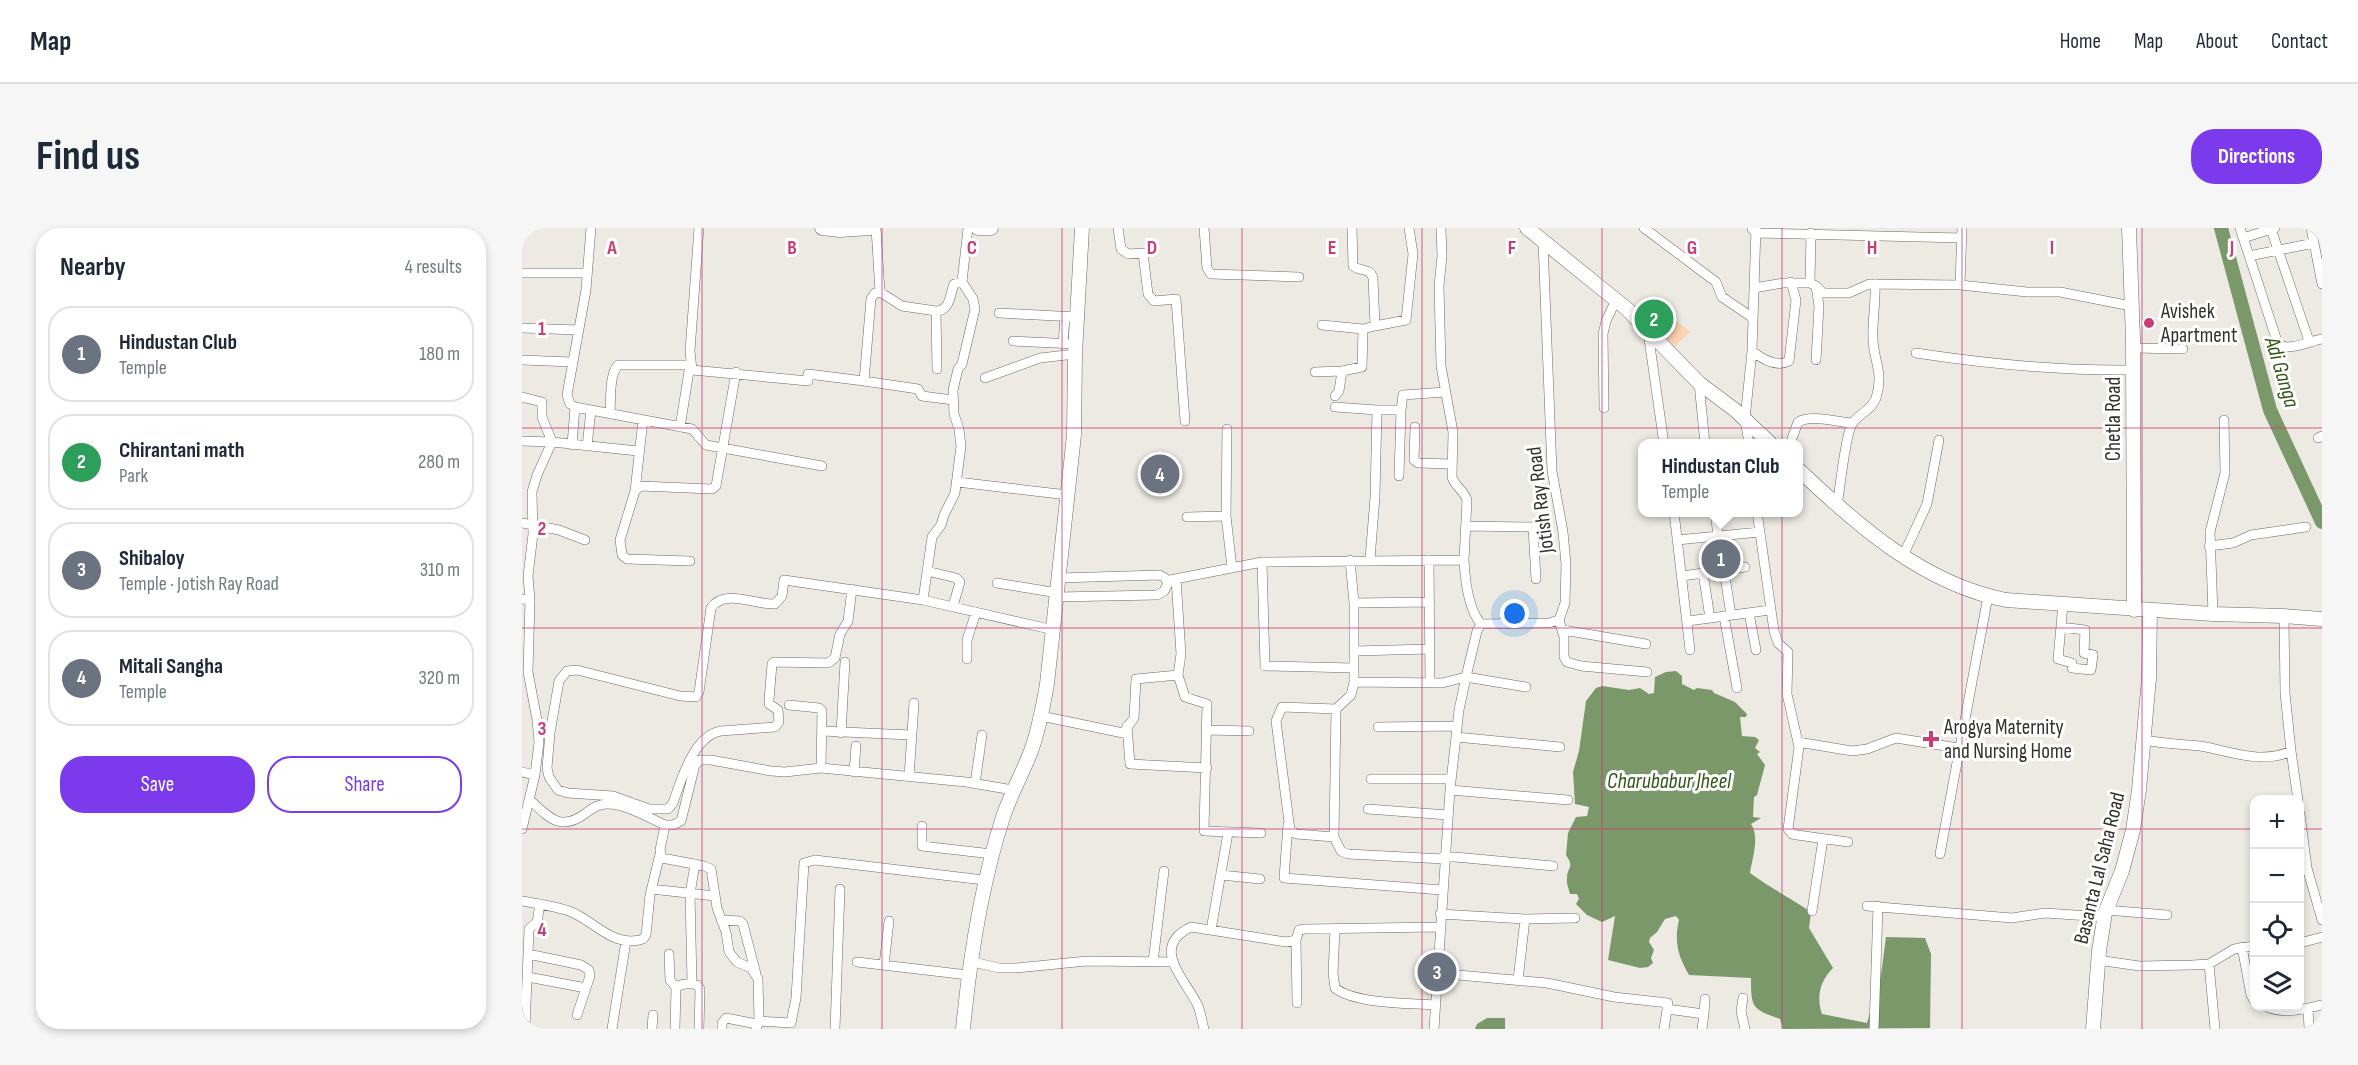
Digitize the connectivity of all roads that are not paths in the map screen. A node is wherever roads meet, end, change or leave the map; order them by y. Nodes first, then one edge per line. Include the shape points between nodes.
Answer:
1 (591, 228) edge
2 (699, 228) edge
3 (822, 228) edge
4 (870, 228) edge
5 (876, 228) edge
6 (968, 228) edge
7 (978, 228) edge
8 (991, 228) edge
9 (1082, 228) edge
10 (1118, 228) edge
11 (1204, 228) edge
12 (1352, 228) edge
13 (1409, 228) edge
14 (1441, 228) edge
15 (1527, 228) edge
16 (1644, 228) edge
17 (2129, 228) edge
18 (2240, 228) edge
19 (2311, 228) edge
20 (2274, 229) edge
21 (1754, 230) edge
22 (1811, 233) junction
23 (1962, 233) edge
24 (2243, 238) junction
25 (1543, 242) junction
26 (2314, 243) junction
27 (2278, 249) junction
28 (2248, 256) junction
29 (522, 273) edge
30 (587, 273) junction
31 (1299, 276) dead end
32 (962, 282) junction
33 (1791, 282) junction
34 (1813, 284) junction
35 (2322, 284) edge
36 (1875, 285) junction
37 (1960, 285) junction
38 (1754, 288) junction
39 (880, 292) junction
40 (1616, 300) junction
41 (2132, 306) junction
42 (936, 311) junction
43 (999, 313) dead end
44 (1071, 317) junction
45 (1752, 318) junction
46 (1322, 326) dead end
47 (1375, 326) junction
48 (522, 328) edge
49 (1363, 329) junction
50 (1648, 329) junction
51 (579, 330) junction
52 (2322, 339) edge
53 (1013, 341) dead end
54 (2309, 341) junction
55 (1071, 347) junction
56 (2133, 348) junction
57 (2183, 349) dead end
58 (1752, 351) junction
59 (1916, 353) dead end
60 (522, 360) edge
61 (1816, 360) dead end
62 (572, 362) junction
63 (691, 362) junction
64 (937, 369) dead end
65 (1342, 370) junction
66 (2133, 370) junction
67 (736, 372) junction
68 (1314, 372) dead end
69 (985, 378) dead end
70 (864, 381) junction
71 (1698, 383) junction
72 (1445, 392) junction
73 (1335, 396) dead end
74 (522, 397) edge
75 (953, 400) junction
76 (575, 407) junction
77 (1335, 407) dead end
78 (1604, 408) dead end
79 (591, 410) junction
80 (1377, 410) junction
81 (1401, 410) junction
82 (610, 414) junction
83 (1746, 419) junction
84 (643, 420) junction
85 (2224, 420) dead end
86 (1185, 421) dead end
87 (1852, 423) junction
88 (680, 427) junction
89 (1415, 427) dead end
90 (1227, 429) dead end
91 (1663, 439) edge
92 (1705, 439) edge
93 (1748, 439) edge
94 (1766, 439) edge
95 (1792, 439) edge
96 (1939, 440) dead end
97 (522, 441) edge
98 (552, 442) junction
99 (572, 446) junction
100 (587, 446) junction
101 (723, 448) junction
102 (638, 451) junction
103 (1452, 464) junction
104 (822, 466) dead end
105 (1803, 474) edge
106 (1399, 476) dead end
107 (957, 482) junction
108 (635, 491) junction
109 (1068, 495) junction
110 (1837, 506) junction
111 (1226, 516) junction
112 (1187, 517) dead end
113 (1674, 517) edge
114 (1715, 517) edge
115 (1758, 517) edge
116 (522, 523) edge
117 (533, 526) junction
118 (1467, 526) junction
119 (2306, 527) dead end
120 (1760, 532) junction
121 (1718, 536) junction
122 (585, 540) dead end
123 (1677, 540) junction
124 (2210, 546) junction
125 (1903, 556) junction
126 (1370, 559) junction
127 (1350, 560) junction
128 (1429, 560) junction
129 (1464, 560) junction
130 (690, 561) dead end
131 (1262, 562) junction
132 (1746, 567) dead end
133 (1233, 568) junction
134 (1724, 570) junction
135 (927, 571) junction
136 (1704, 573) junction
137 (1682, 576) junction
138 (1059, 578) junction
139 (1536, 579) dead end
140 (1171, 580) junction
141 (997, 583) dead end
142 (852, 589) junction
143 (1058, 595) junction
144 (1988, 596) junction
145 (526, 599) edge
146 (923, 600) junction
147 (1430, 602) junction
148 (1354, 603) junction
149 (2063, 604) junction
150 (953, 606) junction
151 (2134, 609) junction
152 (1770, 610) junction
153 (2151, 610) junction
154 (976, 612) junction
155 (1749, 613) junction
156 (2213, 614) junction
157 (1727, 616) junction
158 (2284, 616) junction
159 (1710, 618) junction
160 (2322, 619) edge
161 (1559, 620) junction
162 (1688, 621) junction
163 (1481, 624) junction
164 (2061, 627) junction
165 (1054, 630) junction
166 (1563, 630) junction
167 (1646, 644) dead end
168 (1430, 650) junction
169 (1690, 650) dead end
170 (1756, 650) dead end
171 (1354, 651) junction
172 (967, 659) dead end
173 (845, 662) dead end
174 (1354, 668) junction
175 (1647, 672) dead end
176 (1178, 675) junction
177 (1466, 677) junction
178 (1354, 682) junction
179 (1430, 682) junction
180 (1526, 687) dead end
181 (1737, 688) dead end
182 (914, 703) dead end
183 (789, 705) dead end
184 (1336, 709) junction
185 (1041, 716) junction
186 (1127, 726) junction
187 (1457, 726) junction
188 (1378, 727) dead end
189 (1206, 730) junction
190 (822, 731) junction
191 (1249, 731) dead end
192 (841, 732) junction
193 (911, 735) junction
194 (982, 735) dead end
195 (1456, 737) junction
196 (2145, 740) junction
197 (1798, 742) junction
198 (856, 746) dead end
199 (1560, 747) dead end
200 (1958, 748) junction
201 (2291, 751) junction
202 (821, 768) junction
203 (1206, 768) junction
204 (522, 772) edge
205 (854, 772) junction
206 (536, 775) junction
207 (909, 777) junction
208 (1371, 779) dead end
209 (1451, 779) junction
210 (975, 784) junction
211 (1013, 790) junction
212 (1450, 790) junction
213 (2297, 795) edge
214 (530, 800) junction
215 (1568, 800) dead end
216 (1368, 809) dead end
217 (1448, 815) junction
218 (1288, 823) junction
219 (665, 825) junction
220 (922, 826) dead end
221 (522, 829) edge
222 (1228, 833) junction
223 (1261, 833) dead end
224 (1334, 837) junction
225 (1822, 838) junction
226 (1848, 842) dead end
227 (2304, 845) edge
228 (660, 854) junction
229 (993, 854) junction
230 (1940, 854) dead end
231 (1444, 858) junction
232 (695, 864) junction
233 (1553, 866) dead end
234 (1164, 871) dead end
235 (1221, 875) junction
236 (1260, 879) dead end
237 (984, 880) junction
238 (651, 889) junction
239 (840, 889) dead end
240 (1442, 890) junction
241 (690, 894) junction
242 (715, 896) junction
243 (522, 901) edge
244 (540, 904) junction
245 (1867, 906) dead end
246 (1878, 906) junction
247 (1812, 911) dead end
248 (1440, 914) junction
249 (2105, 914) junction
250 (2167, 915) dead end
251 (1575, 918) dead end
252 (1525, 919) junction
253 (721, 920) junction
254 (2322, 920) edge
255 (889, 921) dead end
256 (1439, 927) junction
257 (1335, 929) junction
258 (1211, 930) junction
259 (2322, 937) edge
260 (626, 940) junction
261 (1296, 940) junction
262 (2304, 942) edge
263 (2250, 946) edge
264 (2242, 947) junction
265 (528, 954) junction
266 (669, 954) dead end
267 (2098, 960) junction
268 (857, 962) dead end
269 (1153, 962) junction
270 (1173, 962) junction
271 (2209, 963) junction
272 (884, 965) junction
273 (968, 968) junction
274 (1436, 973) junction
275 (756, 974) junction
276 (528, 976) junction
277 (1518, 980) junction
278 (692, 983) junction
279 (2250, 985) edge
280 (676, 987) junction
281 (586, 988) junction
282 (1743, 998) dead end
283 (1705, 999) dead end
284 (1297, 1003) dead end
285 (1434, 1005) junction
286 (2322, 1005) edge
287 (2304, 1008) edge
288 (2308, 1008) junction
289 (1667, 1009) junction
290 (1704, 1014) junction
291 (577, 1015) dead end
292 (654, 1015) dead end
293 (758, 1025) edge
294 (791, 1026) edge
295 (525, 1029) edge
296 (612, 1029) edge
297 (652, 1029) edge
298 (675, 1029) edge
299 (699, 1029) edge
300 (722, 1029) edge
301 (835, 1029) edge
302 (963, 1029) edge
303 (1203, 1029) edge
304 (1434, 1029) edge
305 (1664, 1029) edge
306 (1702, 1029) edge
307 (1745, 1029) edge
308 (1874, 1029) edge
309 (2093, 1029) edge
310 (2215, 1029) edge
311 (2309, 1029) edge

1 - 30 street
2 - 63 street
3 - 4 main road
5 - 39 street
6 - 32 street
7 - 8 main road
9 - 44 main road
10 - 86 street via 1121,249 1128,254 1143,253 1148,294 1154,301 1176,299
11 - 31 street via 1207,268 1211,274
12 - 47 street via 1353,266 1372,274
13 - 47 street via 1413,254 1406,320
14 - 72 street via 1438,302
15 - 25 main road
16 - 45 street via 1716,282 1722,297
17 - 41 main road, Chetla Road
18 - 24 street
19 - 26 street
20 - 24 street
20 - 27 street
21 - 22 street
21 - 38 street
22 - 23 street
22 - 34 street
23 - 37 street
24 - 28 street
25 - 40 main road
25 - 161 street, Jotish Ray Road via 1552,471 1566,564 1565,603
26 - 27 street
26 - 35 street
27 - 28 street
27 - 54 street
28 - 54 street via 2278,344 2288,347
29 - 30 street
30 - 51 street
32 - 42 street via 954,284 947,307
32 - 75 street via 975,309 954,383
33 - 34 street
33 - 38 street
33 - 58 street via 1796,300 1789,361 1764,361
34 - 36 street via 1823,293 1849,293 1863,285
34 - 61 street via 1819,306
36 - 37 street
36 - 87 street via 1872,336 1880,371 1878,391 1876,401
37 - 41 street via 2060,292
38 - 45 street
39 - 42 street via 902,306
39 - 70 street via 871,299
40 - 50 main road
40 - 78 street via 1603,334
41 - 56 main road, Chetla Road
42 - 64 street
43 - 44 street
44 - 55 main road
45 - 58 street
46 - 49 street
47 - 49 street
48 - 51 street
49 - 65 street via 1362,367
50 - 71 main road
50 - 91 street
51 - 62 street
52 - 54 street
53 - 55 street
55 - 69 street
55 - 109 main road via 1074,435
56 - 57 street
56 - 66 main road, Chetla Road
58 - 83 street
59 - 66 street via 1990,364
60 - 62 street
62 - 76 street via 567,400
63 - 67 street via 692,370
63 - 82 street via 618,365
63 - 88 street
65 - 68 street
65 - 73 street
66 - 151 main road, Chetla Road
67 - 70 street via 808,381 808,374
67 - 101 street
70 - 75 street via 918,389 922,396
71 - 83 main road
71 - 92 street
72 - 81 street via 1403,394
72 - 103 street via 1453,432
74 - 98 street via 542,402 542,417
75 - 107 street via 960,437
76 - 79 street
76 - 99 street
77 - 80 street
79 - 82 street
79 - 100 street
80 - 81 street
80 - 126 street
81 - 106 street
82 - 84 street
83 - 93 street
83 - 94 main road
84 - 88 street
84 - 102 street
85 - 124 street via 2225,473 2212,520
87 - 95 street via 1801,420
87 - 110 street
88 - 101 street via 696,431 706,445
89 - 103 street via 1414,460
90 - 111 street
96 - 125 street via 1927,504
97 - 98 street
98 - 99 street
98 - 117 street via 534,483
99 - 100 street
100 - 102 street
101 - 104 street
101 - 108 street via 716,486 712,489 640,486
102 - 108 street
103 - 118 street via 1454,483 1467,500
105 - 110 main road
107 - 109 street
107 - 135 street via 954,498 932,537
108 - 130 street via 620,540 622,555 627,559
109 - 138 main road
110 - 125 main road
111 - 112 street
111 - 133 street
113 - 123 street
114 - 121 street
115 - 120 street
116 - 117 street
117 - 122 street
117 - 145 street
118 - 129 street
118 - 139 street via 1533,527
119 - 124 street
120 - 121 street
120 - 152 street
121 - 123 street
123 - 137 street
124 - 156 street
125 - 144 main road via 1960,587
126 - 127 street
126 - 128 street
127 - 131 street
127 - 148 street
128 - 129 street
128 - 147 street
129 - 163 street via 1465,577
131 - 133 street
131 - 174 street via 1265,666
132 - 134 street
133 - 140 street
134 - 136 street
134 - 157 street
135 - 146 street
135 - 150 street via 960,582
136 - 137 street
136 - 159 street
137 - 162 street
138 - 140 street via 1160,575
138 - 143 main road
140 - 143 street via 1157,595
140 - 176 street via 1181,654
141 - 143 street
142 - 142 street via 784,580 782,596 775,604 725,598 716,601 709,615 696,697 567,671 559,681 550,732 549,777 558,790 568,793 614,796 649,809 668,809 692,755 706,737 714,732 775,727 780,716 768,700 772,664 828,663 835,658 840,634 848,621
142 - 146 street
143 - 165 main road
144 - 149 main road
144 - 200 street
145 - 206 street via 528,672 539,734
146 - 150 street
147 - 148 street
147 - 168 street
148 - 171 street
149 - 151 main road
149 - 164 street
150 - 154 street
151 - 153 main road
152 - 155 street
152 - 197 street via 1776,639 1788,652 1787,694
153 - 156 main road
153 - 196 main road, Basanta Lal Saha Road
154 - 165 street
154 - 172 street
155 - 157 street
155 - 170 street
156 - 158 main road
157 - 159 street
157 - 181 street
158 - 160 main road
158 - 201 street
159 - 162 street
161 - 163 street
161 - 166 street
162 - 169 street
163 - 177 street
164 - 164 street via 2058,659 2072,663 2072,668 2092,669 2093,655 2084,653 2085,630
165 - 185 main road
166 - 167 street
166 - 175 street via 1567,662
168 - 171 street
168 - 179 street
171 - 174 street
173 - 192 street
174 - 178 street
176 - 186 street via 1136,679 1134,718
176 - 189 street via 1185,697 1207,704
177 - 179 street
177 - 180 street
177 - 187 street
178 - 179 street
178 - 184 street via 1351,695
182 - 193 street
183 - 190 street via 819,708
184 - 218 street via 1290,705 1279,710 1276,721
184 - 224 street
185 - 186 street via 1119,733
185 - 211 main road
186 - 203 street via 1130,764
187 - 188 street
187 - 195 street
189 - 191 street
189 - 203 street
190 - 192 street
190 - 202 street
192 - 193 street
193 - 207 street
194 - 210 street
195 - 199 street
195 - 209 street
196 - 201 street via 2264,758
196 - 249 main road, Basanta Lal Saha Road via 2133,830
197 - 200 street via 1852,752 1896,738
197 - 225 street via 1799,760 1788,829 1792,834
198 - 205 street
200 - 230 street
201 - 213 street
202 - 205 street
202 - 219 street via 786,772 700,760 695,765 681,821
203 - 222 street via 1204,831
204 - 206 street
205 - 207 street
206 - 214 street
207 - 210 street
208 - 209 street
209 - 212 street
210 - 211 street
211 - 229 main road
212 - 215 street
212 - 217 street
214 - 219 street via 550,819 559,822 568,823 604,804 621,805
214 - 221 street
216 - 217 street
217 - 231 street
218 - 224 street via 1296,834
218 - 240 street via 1284,878
219 - 228 street
220 - 229 street via 922,846
222 - 223 street
222 - 235 street
224 - 231 street via 1341,851 1348,854
225 - 226 street
225 - 247 street
227 - 254 street
228 - 232 street via 667,860
228 - 238 street
229 - 237 main road
231 - 233 street
231 - 240 street
232 - 241 street
232 - 242 street via 711,869
234 - 269 street
235 - 236 street
235 - 258 street
237 - 273 main road
237 - 294 street via 815,860 804,863
238 - 241 street
238 - 260 street via 646,935 638,941
239 - 301 street
240 - 248 street
241 - 242 street
241 - 278 street
242 - 253 street
243 - 244 street
244 - 260 street via 570,911 606,934
244 - 265 street via 537,922 529,929
245 - 246 street
246 - 249 street via 2012,918 2045,913
246 - 308 street
248 - 252 street
248 - 256 street
249 - 250 street
249 - 267 main road, Basanta Lal Saha Road
251 - 252 street
252 - 277 street
253 - 275 street via 732,958
253 - 275 street via 743,924
255 - 272 street
256 - 257 street
256 - 274 street
257 - 261 street via 1299,930
257 - 285 street via 1335,988 1358,997
258 - 261 street via 1286,942
258 - 270 street via 1191,927 1175,938 1171,945
259 - 262 street
260 - 296 street
261 - 284 street
263 - 264 street
264 - 271 street
264 - 279 street
265 - 276 street
265 - 281 street via 587,967 590,976
266 - 280 street via 670,980
267 - 271 street via 2139,966
267 - 309 main road, Basanta Lal Saha Road
268 - 272 street
269 - 270 street
269 - 273 street via 1087,961
270 - 303 street via 1197,1004
271 - 310 street
272 - 273 street
273 - 302 main road
274 - 277 street
274 - 285 street
275 - 293 street
276 - 281 street
276 - 295 street
277 - 289 street via 1668,1003
278 - 280 street
278 - 299 street via 700,993
280 - 298 street
281 - 291 street
282 - 307 street
283 - 290 street
285 - 304 street
286 - 288 street
287 - 288 street
288 - 311 street
289 - 290 street
289 - 305 street
290 - 306 street
292 - 297 street
293 - 294 street
293 - 300 street via 726,1018

